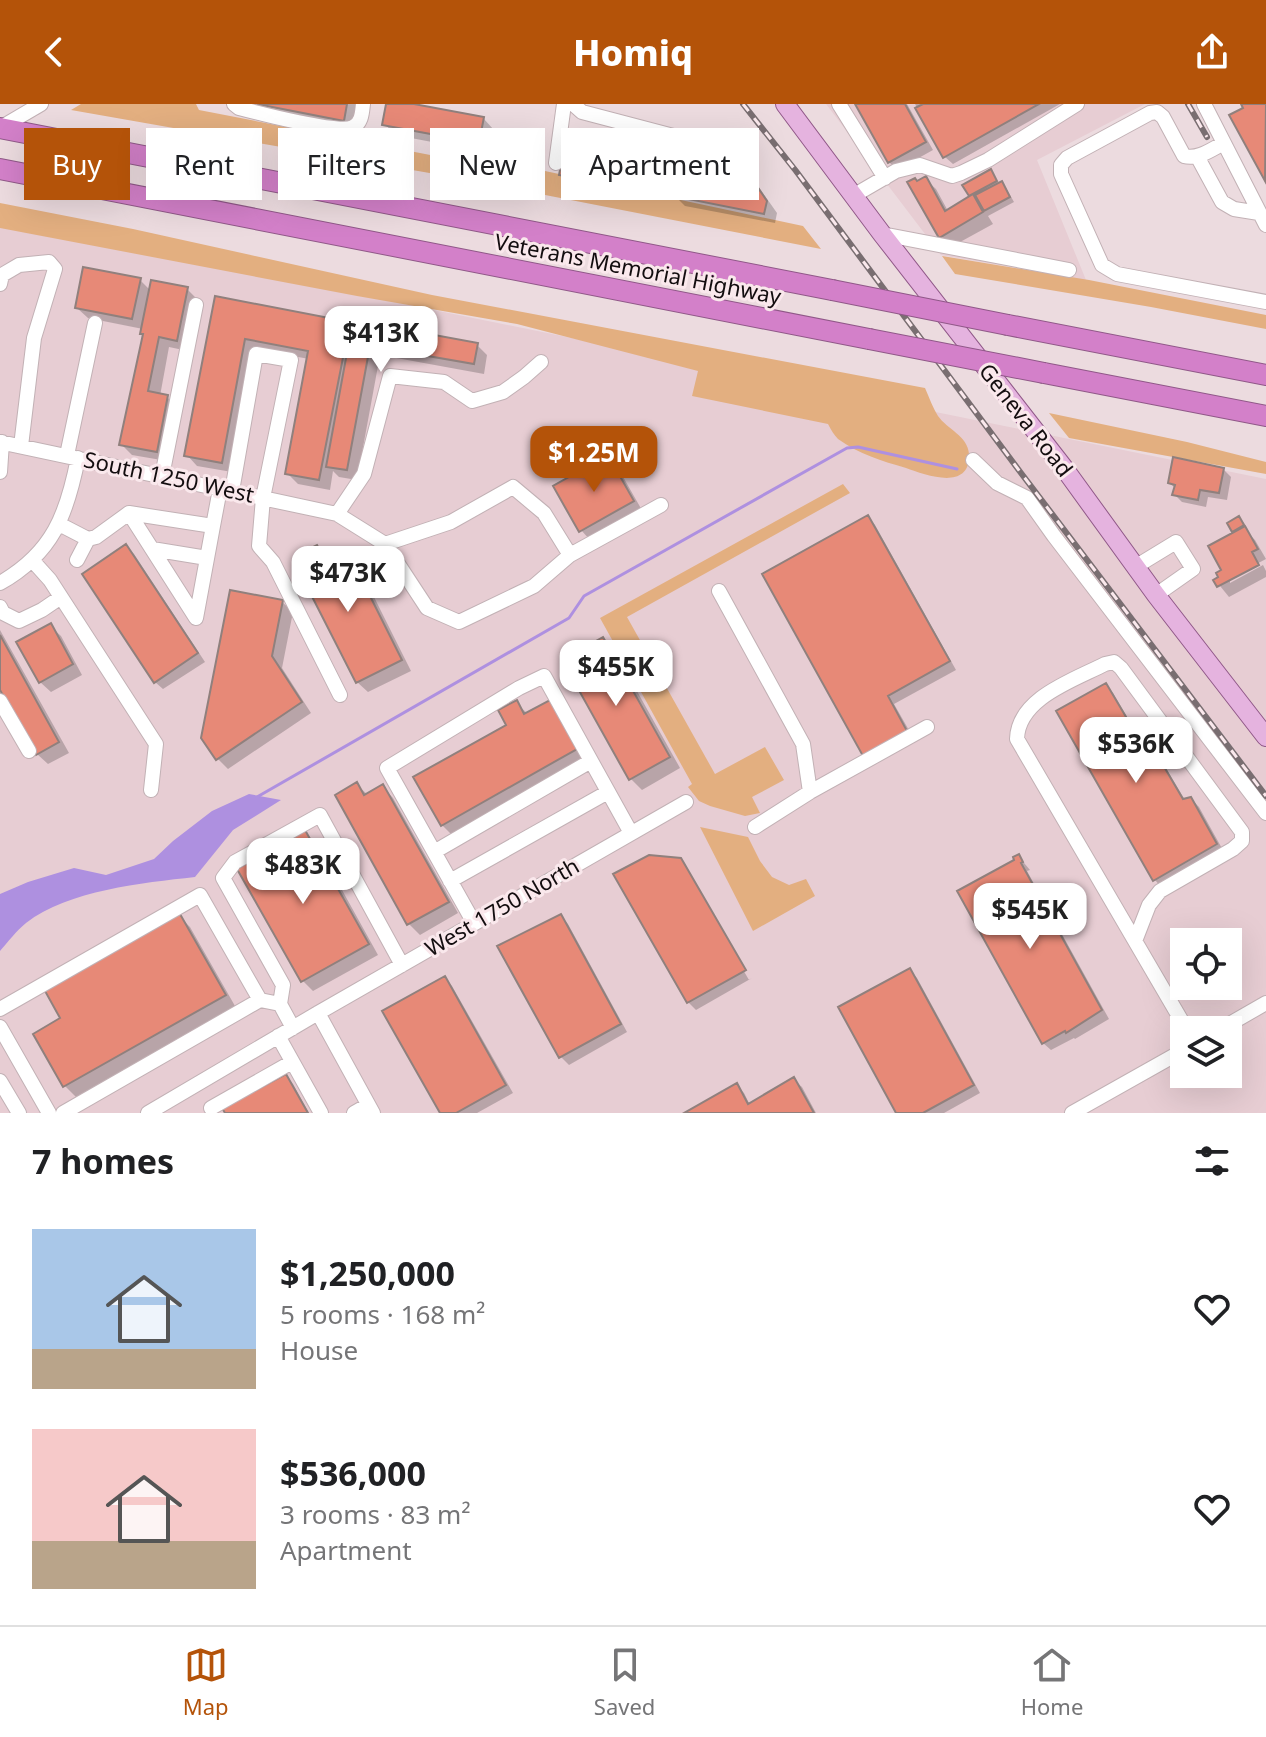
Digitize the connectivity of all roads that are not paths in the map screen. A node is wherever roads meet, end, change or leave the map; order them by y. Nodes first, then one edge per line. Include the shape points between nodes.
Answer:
1 (41, 104) edge
2 (234, 104) edge
3 (363, 104) edge
4 (564, 104) edge
5 (573, 104) edge
6 (785, 104) edge
7 (839, 104) edge
8 (1077, 104) edge
9 (1204, 104) edge
10 (0, 128) edge
11 (643, 128) edge
12 (1224, 143) junction
13 (1197, 156) junction
14 (556, 163) dead end
15 (0, 169) edge
16 (885, 178) junction
17 (853, 196) junction
18 (1263, 219) edge
19 (882, 234) junction
20 (1069, 270) dead end
21 (0, 284) edge
22 (1266, 302) edge
23 (196, 305) dead end
24 (95, 323) dead end
25 (541, 362) dead end
26 (1266, 375) edge
27 (1264, 416) edge
28 (1, 442) edge
29 (21, 446) junction
30 (73, 456) junction
31 (973, 460) dead end
32 (0, 472) edge
33 (162, 476) junction
34 (226, 490) junction
35 (263, 498) junction
36 (661, 505) dead end
37 (129, 513) junction
38 (337, 514) junction
39 (59, 524) junction
40 (213, 526) junction
41 (88, 539) junction
42 (385, 544) junction
43 (152, 549) junction
44 (570, 555) junction
45 (207, 558) junction
46 (32, 560) junction
47 (77, 560) dead end
48 (1135, 567) junction
49 (0, 583) edge
50 (719, 591) dead end
51 (1156, 595) junction
52 (61, 597) junction
53 (0, 607) edge
54 (340, 695) dead end
55 (0, 701) edge
56 (927, 727) dead end
57 (1266, 737) edge
58 (29, 751) dead end
59 (591, 761) junction
60 (151, 790) dead end
61 (608, 792) junction
62 (810, 792) junction
63 (686, 802) dead end
64 (1266, 813) edge
65 (755, 827) dead end
66 (631, 833) junction
67 (434, 852) junction
68 (450, 881) junction
69 (474, 923) junction
70 (1135, 941) junction
71 (402, 965) junction
72 (260, 1000) junction
73 (1266, 1003) edge
74 (280, 1004) junction
75 (0, 1009) edge
76 (318, 1013) junction
77 (1179, 1016) edge
78 (1242, 1017) edge
79 (0, 1027) edge
80 (293, 1028) junction
81 (278, 1036) junction
82 (1170, 1058) edge
83 (292, 1062) junction
84 (0, 1081) edge
85 (198, 1084) junction
86 (370, 1109) edge
87 (212, 1110) edge
88 (19, 1113) edge
89 (49, 1113) edge
90 (63, 1113) edge
91 (148, 1113) edge
92 (321, 1113) edge
93 (354, 1113) edge
94 (1072, 1113) edge

1 - 10 street
2 - 3 street via 316,125 352,128
4 - 14 street
5 - 11 street via 582,112
6 - 17 main road, Geneva Road
7 - 16 street
8 - 16 street via 961,173 952,176 920,165
9 - 12 street
10 - 26 highway, Veterans Memorial Highway, bridge
12 - 13 street
12 - 18 street
13 - 18 street via 1222,202
13 - 22 street via 1184,156 1157,112 1067,158 1061,174 1102,265 1117,274
15 - 27 highway, Veterans Memorial Highway, bridge
16 - 17 street
17 - 19 main road, Geneva Road
19 - 20 street
19 - 48 main road, Geneva Road
21 - 29 street via 2,275 19,265 49,262 55,269 34,338
23 - 33 street
24 - 30 street
25 - 38 street via 503,392 472,401 444,382 390,376 364,474
28 - 29 street, South 1250 West
28 - 32 street
29 - 30 street, South 1250 West
30 - 33 street, South 1250 West
30 - 39 street via 72,491
31 - 64 street via 997,483 1027,498
33 - 34 street, South 1250 West
34 - 35 street, South 1250 West
34 - 35 street via 256,354 291,360
34 - 40 street
35 - 38 street, South 1250 West
35 - 54 street via 259,546 273,562
36 - 44 street
37 - 40 street
37 - 41 street
37 - 43 street
38 - 42 street, South 1250 West
39 - 41 street
39 - 46 street
40 - 45 street
41 - 47 street
42 - 44 street via 451,522 513,487 544,513
42 - 44 street via 427,608 459,622 534,586
43 - 45 street
43 - 45 street via 196,618
46 - 49 street
46 - 52 street
48 - 51 main road, Geneva Road
48 - 51 street via 1176,542 1193,569
50 - 62 street via 803,744
51 - 57 main road, Geneva Road
52 - 53 street via 19,621
52 - 60 street via 156,744
55 - 58 street
56 - 62 street
59 - 61 street
59 - 67 street
59 - 67 street via 544,676 519,688 387,768
61 - 66 street
61 - 68 street
62 - 65 street
63 - 66 street, West 1750 North
66 - 69 street, West 1750 North
67 - 68 street
68 - 69 street
69 - 71 street, West 1750 North
70 - 70 street via 1017,739 1017,728 1033,703 1114,662 1242,832 1242,841 1233,849 1160,891
70 - 77 street
71 - 74 street via 320,815 235,862 223,878 283,985
71 - 76 street, West 1750 North
72 - 74 street
72 - 75 street via 200,895
72 - 90 street
73 - 78 street
74 - 80 street
76 - 80 street, West 1750 North
76 - 86 street
79 - 89 street
80 - 81 street, West 1750 North
81 - 83 street
81 - 85 street, West 1750 North
82 - 94 street
83 - 87 street
83 - 92 street
84 - 88 street
85 - 87 street
85 - 91 street, West 1750 North
86 - 93 street

